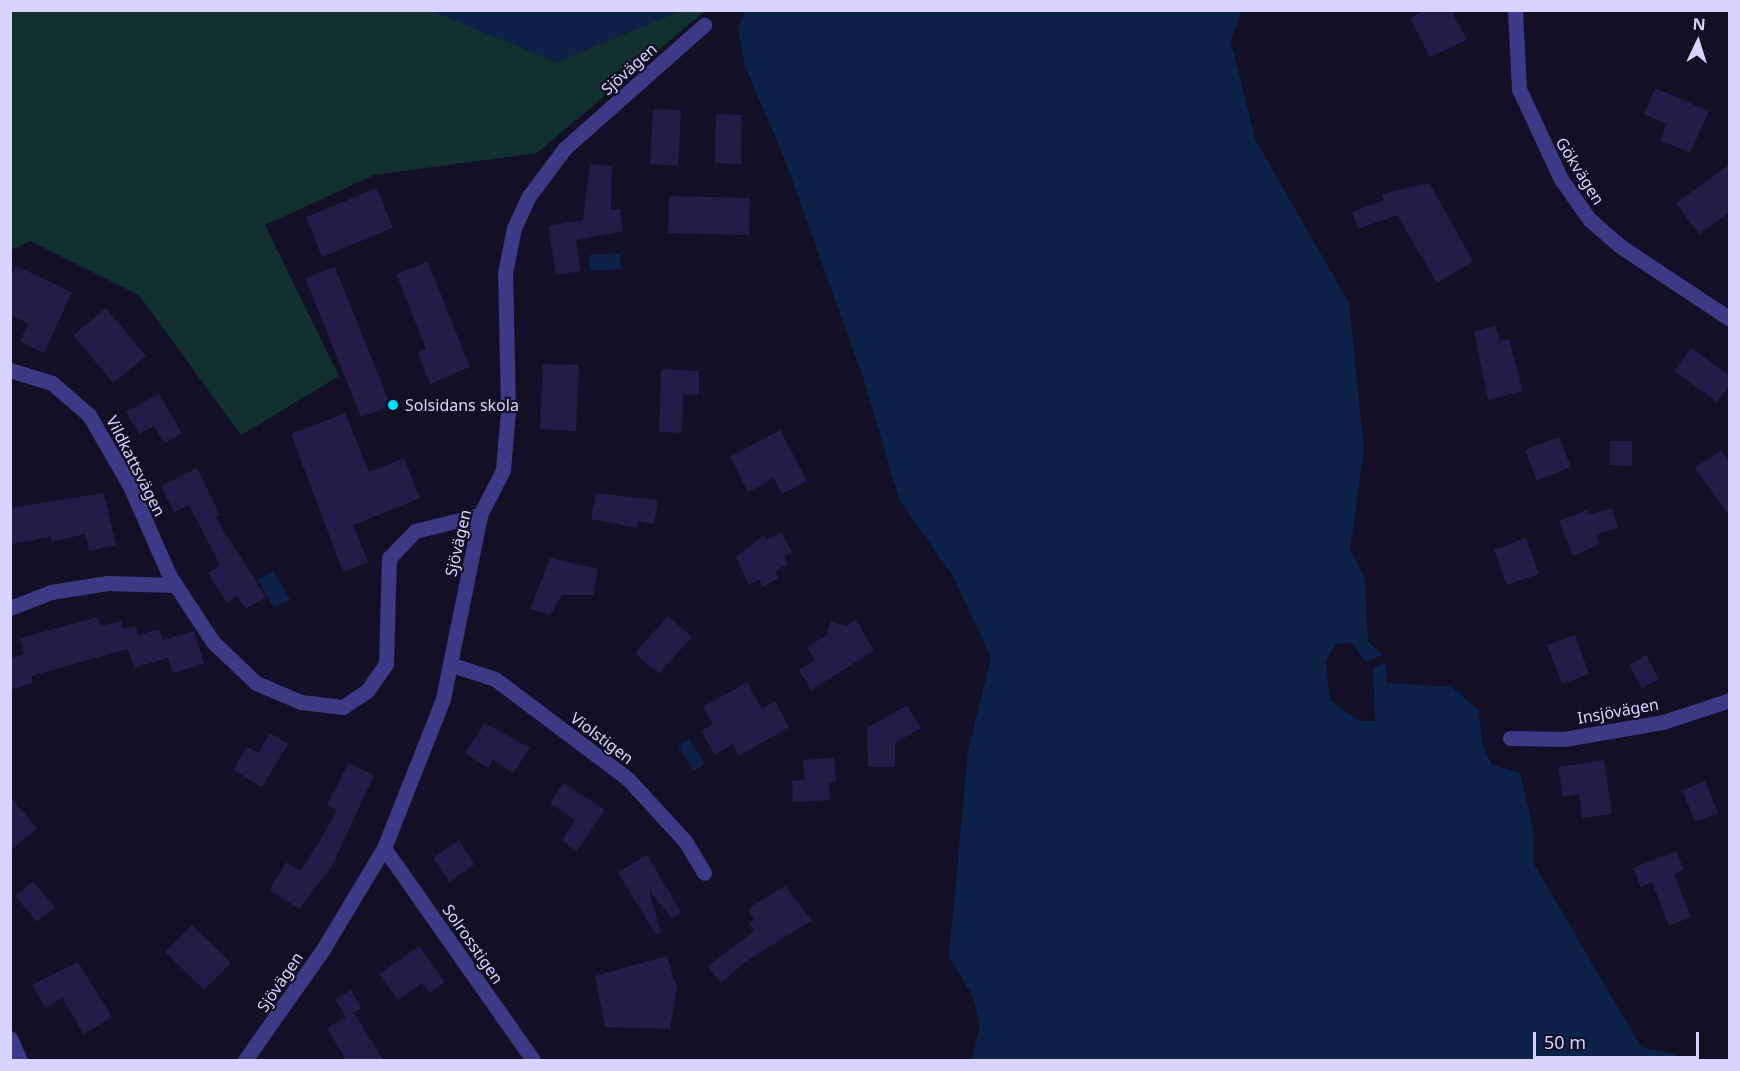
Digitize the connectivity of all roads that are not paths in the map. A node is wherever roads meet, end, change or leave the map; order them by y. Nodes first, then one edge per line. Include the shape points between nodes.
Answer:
1 (1515, 10) edge
2 (704, 25) dead end
3 (1730, 319) edge
4 (10, 370) edge
5 (480, 515) junction
6 (175, 585) junction
7 (10, 608) edge
8 (452, 665) junction
9 (1730, 700) edge
10 (1510, 738) dead end
11 (384, 848) junction
12 (704, 873) dead end
13 (10, 1038) edge
14 (21, 1060) edge
15 (245, 1060) edge
16 (533, 1060) edge

1 - 3 street, Gökvägen via 1519,89 1561,179 1589,219 1620,246
2 - 5 street, Sjövägen via 565,148 529,196 514,228 505,273 508,411 503,470
4 - 6 street, Vildkattsvägen via 52,383 90,415 130,486
5 - 6 street, Vildkattsvägen via 415,531 389,558 386,664 367,691 343,707 302,702 256,683 213,642
5 - 8 street, Sjövägen
6 - 7 street via 107,583 51,592
8 - 11 street, Sjövägen via 443,699
8 - 12 street, Violstigen via 495,679 628,779 685,841
9 - 10 street, Insjövägen via 1641,725 1564,739
11 - 15 street, Sjövägen via 322,951
11 - 16 street, Solrosstigen
13 - 14 street

